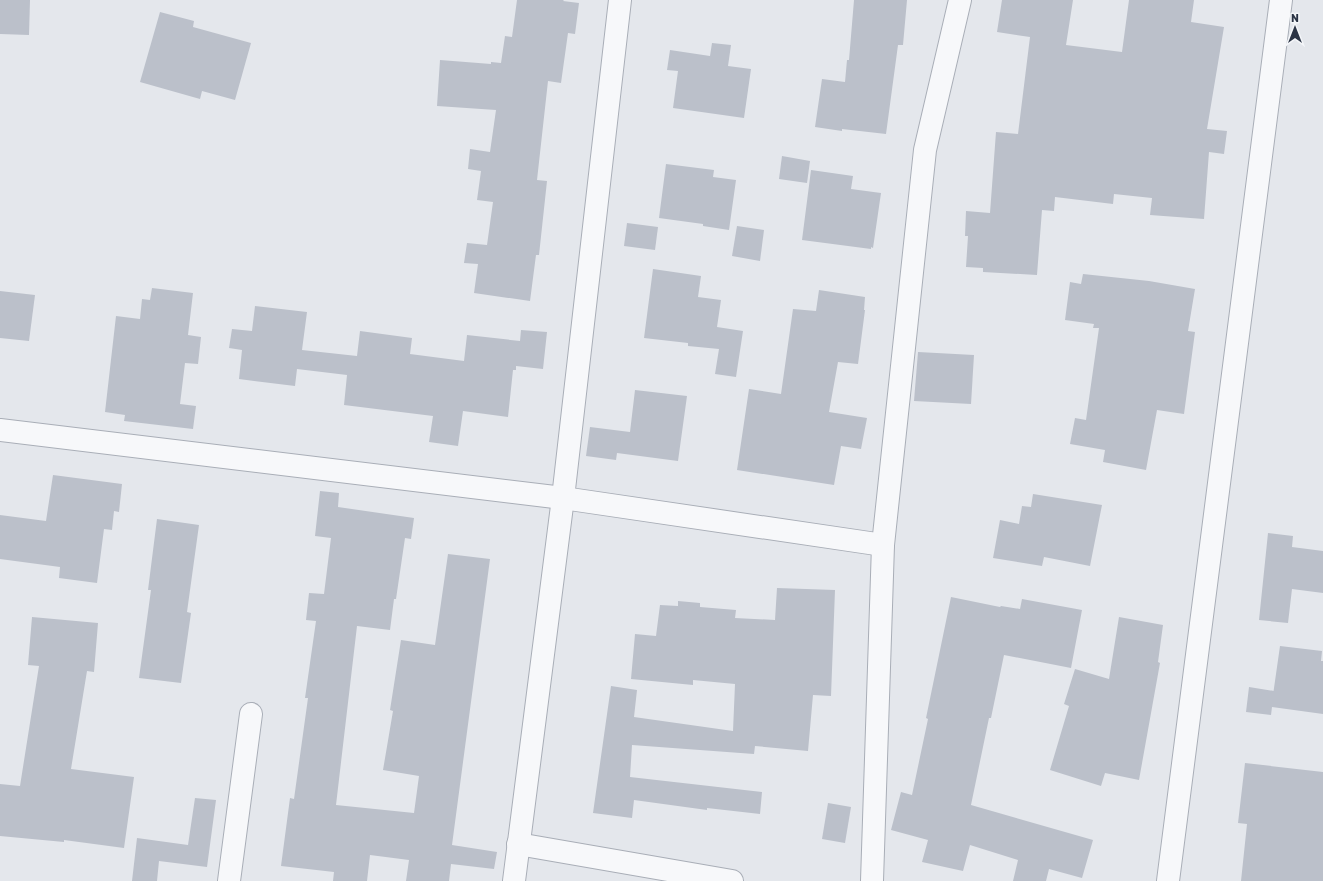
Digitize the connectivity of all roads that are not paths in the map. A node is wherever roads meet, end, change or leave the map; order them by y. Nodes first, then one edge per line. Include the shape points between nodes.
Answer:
1 (620, 0) edge
2 (960, 0) edge
3 (1282, 0) edge
4 (0, 430) edge
5 (563, 498) junction
6 (883, 545) junction
7 (251, 714) dead end
8 (518, 844) junction
9 (229, 881) edge
10 (514, 881) edge
11 (732, 881) edge
12 (872, 881) edge
13 (1168, 881) edge

1 - 5 street
2 - 6 street via 925,150
3 - 13 street
4 - 5 street
5 - 6 street
5 - 8 street
6 - 12 street
7 - 9 street
8 - 10 street
8 - 11 street

